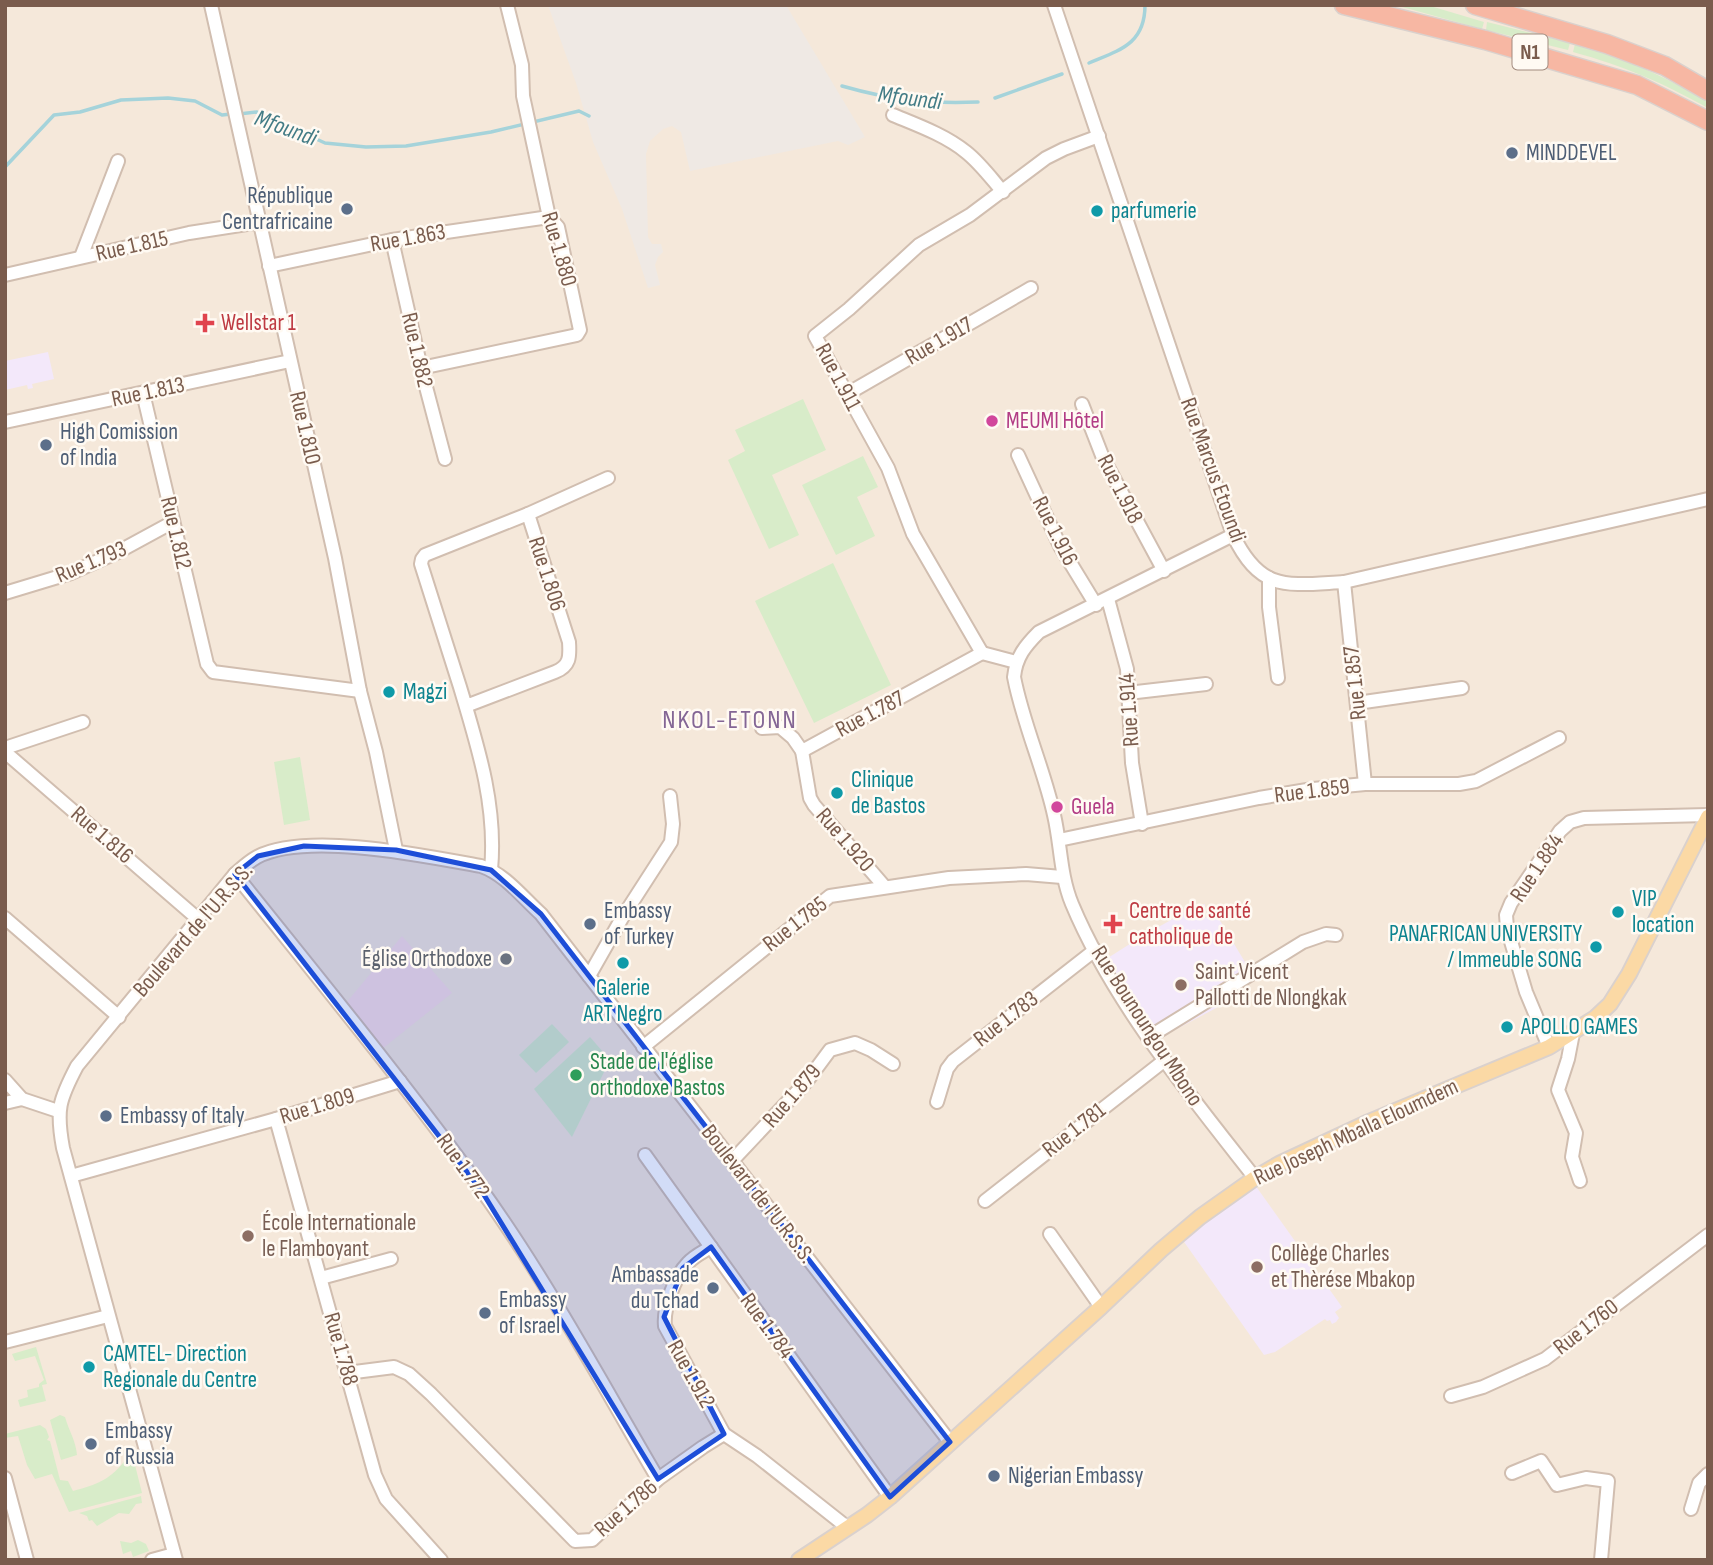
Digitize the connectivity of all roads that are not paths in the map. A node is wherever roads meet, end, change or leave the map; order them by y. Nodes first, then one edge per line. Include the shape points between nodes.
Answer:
1 (211, 5) edge
2 (507, 5) edge
3 (1054, 5) edge
4 (1345, 5) edge
5 (1475, 5) edge
6 (1708, 91) edge
7 (893, 114) dead end
8 (1708, 121) edge
9 (1099, 136) junction
10 (118, 161) dead end
11 (1003, 192) junction
12 (549, 217) junction
13 (260, 222) junction
14 (392, 240) junction
15 (81, 257) junction
16 (269, 266) junction
17 (5, 275) edge
18 (1031, 288) dead end
19 (290, 361) junction
20 (421, 368) junction
21 (143, 393) junction
22 (847, 394) junction
23 (1082, 404) dead end
24 (5, 422) edge
25 (1018, 454) dead end
26 (445, 459) dead end
27 (608, 478) dead end
28 (1708, 499) edge
29 (528, 514) junction
30 (173, 522) junction
31 (1233, 535) junction
32 (1164, 571) junction
33 (1269, 578) junction
34 (1344, 582) junction
35 (5, 593) edge
36 (1102, 602) junction
37 (982, 653) junction
38 (1016, 662) junction
39 (1278, 678) dead end
40 (1206, 684) dead end
41 (1462, 688) dead end
42 (360, 691) junction
43 (1128, 693) junction
44 (1357, 703) junction
45 (466, 706) junction
46 (83, 722) dead end
47 (762, 728) dead end
48 (1559, 738) dead end
49 (5, 750) edge
50 (802, 751) junction
51 (1365, 784) junction
52 (670, 796) dead end
53 (1708, 816) edge
54 (1142, 824) junction
55 (1059, 840) junction
56 (396, 850) junction
57 (491, 870) junction
58 (235, 874) junction
59 (1062, 877) junction
60 (884, 886) junction
61 (5, 918) edge
62 (198, 919) junction
63 (1336, 936) dead end
64 (1095, 950) junction
65 (589, 976) junction
66 (119, 1017) junction
67 (1573, 1033) junction
68 (1149, 1037) junction
69 (643, 1047) junction
70 (1549, 1047) junction
71 (1165, 1060) junction
72 (893, 1064) dead end
73 (5, 1080) edge
74 (400, 1081) junction
75 (22, 1099) junction
76 (5, 1102) edge
77 (937, 1102) dead end
78 (58, 1111) junction
79 (276, 1119) junction
80 (645, 1155) dead end
81 (732, 1161) junction
82 (71, 1176) junction
83 (1255, 1178) junction
84 (1580, 1181) dead end
85 (985, 1201) dead end
86 (1050, 1234) dead end
87 (1708, 1235) edge
88 (711, 1247) junction
89 (391, 1259) dead end
90 (321, 1278) junction
91 (1101, 1307) junction
92 (108, 1316) junction
93 (5, 1342) edge
94 (347, 1373) junction
95 (1451, 1396) dead end
96 (724, 1434) junction
97 (950, 1442) junction
98 (1512, 1473) dead end
99 (1708, 1474) edge
100 (5, 1478) edge
101 (658, 1479) junction
102 (890, 1497) junction
103 (1691, 1508) dead end
104 (848, 1528) junction
105 (175, 1557) edge
106 (27, 1560) edge
107 (152, 1560) edge
108 (441, 1560) edge
109 (799, 1560) edge
110 (1601, 1560) edge

1 - 13 street, Rue 1.810
2 - 12 street, Rue 1.880
3 - 9 street, Rue Marcus Etoundi
4 - 8 highway, N1 via 1637,85
5 - 6 highway, N1 via 1607,44 1665,66
7 - 11 street via 964,151
9 - 11 street, Rue 1.911 via 1046,158
9 - 31 street, Rue Marcus Etoundi
10 - 15 street
11 - 22 street, Rue 1.911 via 919,245 815,336
12 - 14 street, Rue 1.863
12 - 20 street, Rue 1.880 via 558,227 579,333
13 - 15 street, Rue 1.815
13 - 16 street, Rue 1.810
14 - 16 street, Rue 1.863
14 - 20 street, Rue 1.882
15 - 17 street, Rue 1.815
16 - 19 street, Rue 1.810
18 - 22 street, Rue 1.917
19 - 21 street, Rue 1.813
19 - 42 street, Rue 1.810
20 - 26 street, Rue 1.882
21 - 24 street, Rue 1.813
21 - 30 street, Rue 1.812
22 - 37 street, Rue 1.911 via 888,468 914,534
23 - 32 street, Rue 1.918 via 1103,458
25 - 36 street, Rue 1.916 via 1060,546
27 - 29 street
28 - 34 street
29 - 45 street, Rue 1.806 via 569,642 570,659 565,668
29 - 45 street, Rue 1.806 via 422,559
30 - 35 street, Rue 1.793 via 71,573
30 - 42 street, Rue 1.812 via 207,664 213,672
31 - 32 street
31 - 33 street, Rue Marcus Etoundi via 1250,562
32 - 36 street
33 - 34 street via 1298,586
33 - 39 street
34 - 44 street, Rue 1.857
36 - 38 street via 1039,632
36 - 43 street, Rue 1.914 via 1127,669
37 - 38 street
37 - 50 street, Rue 1.787
38 - 55 street, Rue Bounoungou Mbono via 1018,696
40 - 43 street
41 - 44 street
42 - 56 street, Rue 1.810
43 - 54 street, Rue 1.914 via 1132,764
44 - 51 street, Rue 1.857
45 - 57 street, Rue 1.806 via 489,789
46 - 49 street
47 - 50 street via 780,727
48 - 51 street, Rue 1.859 via 1476,781
49 - 62 street, Rue 1.816
50 - 60 street, Rue 1.920 via 814,806
51 - 54 street, Rue 1.859 via 1259,798
52 - 65 street via 671,842
53 - 67 main road, Rue Joseph Mballa Eloumdem via 1629,974 1610,1004
53 - 70 street, Rue 1.884 via 1570,822 1518,892 1506,915 1507,928
54 - 55 street, Rue 1.859
55 - 59 street, Rue Bounoungou Mbono
56 - 57 street, Boulevard de l'U.R.S.S.
56 - 58 street, Boulevard de l'U.R.S.S. via 304,846 258,856
57 - 65 street, Boulevard de l'U.R.S.S. via 541,914
58 - 62 street, Boulevard de l'U.R.S.S.
58 - 74 street, Rue 1.772
59 - 60 street, Rue 1.785 via 990,875
59 - 64 street, Rue Bounoungou Mbono
60 - 69 street, Rue 1.785 via 830,896
61 - 66 street
62 - 66 street, Boulevard de l'U.R.S.S.
63 - 68 street via 1326,934 1303,942
64 - 68 street, Rue Bounoungou Mbono
64 - 77 street, Rue 1.783 via 953,1061
65 - 69 street, Boulevard de l'U.R.S.S.
66 - 78 street, Boulevard de l'U.R.S.S. via 77,1066
67 - 70 main road, Rue Joseph Mballa Eloumdem
67 - 84 street via 1558,1090 1576,1133 1572,1157
68 - 71 street, Rue Bounoungou Mbono
69 - 81 street, Boulevard de l'U.R.S.S.
70 - 83 main road, Rue Joseph Mballa Eloumdem via 1368,1122
71 - 83 street, Rue Bounoungou Mbono
71 - 85 street, Rue 1.781
72 - 81 street, Rue 1.879 via 855,1043 830,1050
73 - 75 street
74 - 79 street, Rue 1.809
74 - 101 street, Rue 1.772 via 519,1245
75 - 76 street
75 - 78 street
78 - 82 street, Boulevard de l'U.R.S.S.
79 - 82 street, Rue 1.809
79 - 90 street, Rue 1.788
80 - 88 street, Rue 1.784
81 - 97 street, Boulevard de l'U.R.S.S.
82 - 92 street, Boulevard de l'U.R.S.S.
83 - 91 main road, Rue Joseph Mballa Eloumdem via 1200,1217
86 - 91 street
87 - 95 street, Rue 1.760 via 1545,1359
88 - 96 street, Rue 1.912 via 683,1268 664,1326
88 - 102 street, Rue 1.784
89 - 90 street
90 - 94 street, Rue 1.788
91 - 97 main road, Rue Joseph Mballa Eloumdem
92 - 93 street
92 - 105 street, Boulevard de l'U.R.S.S.
94 - 101 street, Rue 1.786 via 394,1367 409,1374 575,1541 592,1540
94 - 108 street, Rue 1.788 via 386,1499
96 - 101 street, Rue 1.786
96 - 104 street
97 - 102 main road, Rue Joseph Mballa Eloumdem
98 - 110 street via 1541,1461 1557,1485 1586,1478 1608,1481
99 - 103 street via 1699,1483
100 - 106 street
102 - 104 main road, Rue Joseph Mballa Eloumdem
104 - 109 main road, Rue Joseph Mballa Eloumdem
105 - 107 street

